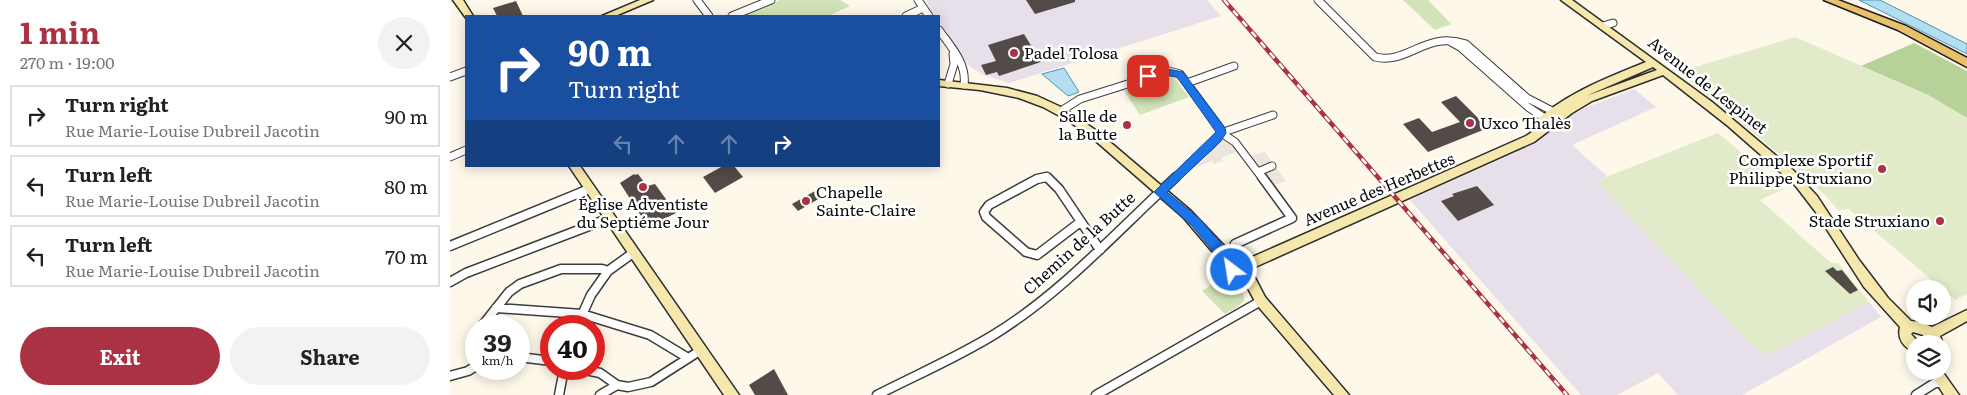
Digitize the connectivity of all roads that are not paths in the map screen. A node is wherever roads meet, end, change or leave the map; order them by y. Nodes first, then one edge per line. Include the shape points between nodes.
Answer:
1 (458, 0) edge
2 (648, 0) edge
3 (696, 0) edge
4 (771, 0) edge
5 (918, 0) edge
6 (1318, 0) edge
7 (1566, 0) edge
8 (1830, 0) edge
9 (1841, 0) edge
10 (923, 8) junction
11 (468, 15) edge
12 (610, 15) edge
13 (708, 15) edge
14 (734, 15) edge
15 (908, 15) edge
16 (928, 15) edge
17 (1613, 23) dead end
18 (1603, 26) junction
19 (1902, 28) junction
20 (940, 32) edge
21 (952, 50) junction
22 (1654, 63) junction
23 (1967, 63) edge
24 (1234, 66) dead end
25 (465, 71) edge
26 (1665, 71) junction
27 (450, 77) edge
28 (1186, 83) junction
29 (943, 84) edge
30 (964, 85) junction
31 (1061, 111) junction
32 (1273, 115) dead end
33 (1552, 117) junction
34 (1221, 133) junction
35 (465, 150) edge
36 (450, 157) edge
37 (1272, 166) dead end
38 (575, 167) edge
39 (1258, 172) junction
40 (589, 189) junction
41 (1162, 190) junction
42 (610, 218) junction
43 (1079, 223) junction
44 (1235, 244) dead end
45 (450, 246) edge
46 (1100, 250) junction
47 (633, 253) junction
48 (1248, 269) junction
49 (608, 271) junction
50 (450, 282) edge
51 (1261, 301) junction
52 (496, 308) junction
53 (582, 314) junction
54 (491, 315) edge
55 (1967, 315) edge
56 (1909, 327) junction
57 (1929, 335) edge
58 (1940, 335) edge
59 (1906, 337) edge
60 (702, 350) junction
61 (688, 358) junction
62 (465, 372) edge
63 (450, 376) edge
64 (605, 377) edge
65 (562, 380) edge
66 (1938, 380) edge
67 (1941, 380) edge
68 (617, 385) junction
69 (559, 395) edge
70 (600, 395) edge
71 (732, 395) edge
72 (876, 395) edge
73 (1096, 395) edge
74 (1342, 395) edge
75 (1916, 395) edge
76 (1952, 395) edge

1 - 11 street
2 - 12 street
3 - 13 street
4 - 14 street
5 - 10 street
6 - 33 street via 1377,58 1390,58 1437,40 1449,41 1460,46 1528,107
7 - 18 street, Avenue de Lespinet
8 - 19 main road
9 - 19 main road
10 - 15 street
10 - 16 street
17 - 18 street
18 - 22 street, Avenue de Lespinet
19 - 23 main road
20 - 21 street
21 - 29 street via 954,64
21 - 30 street via 965,73
22 - 26 street, Avenue de Lespinet
22 - 33 street, Avenue des Herbettes via 1583,92
24 - 28 street
25 - 27 street
26 - 33 street, Avenue des Herbettes via 1594,97
26 - 56 street, Avenue de Lespinet via 1728,119 1799,182 1867,280
28 - 31 street via 1176,72 1163,71 1080,99
28 - 34 street
29 - 30 street
30 - 31 street via 1014,93
31 - 41 street
32 - 34 street
33 - 48 street, Avenue des Herbettes via 1530,139
34 - 39 street via 1235,142
34 - 41 street
35 - 36 street
37 - 39 street
38 - 40 street
39 - 44 street via 1292,218
40 - 42 street
40 - 45 street
41 - 46 street, Chemin de la Butte
41 - 48 street, Chemin de la Butte via 1196,222 1220,252 1236,262 1241,261
42 - 47 street
42 - 50 street
43 - 43 street via 1054,182 1047,177 1037,179 989,205 984,212 1032,255 1042,252
43 - 46 street
46 - 72 street, Chemin de la Butte via 1038,303 995,334
47 - 49 street
47 - 60 street
48 - 51 street
49 - 52 street via 568,268 554,271 515,287
49 - 53 street
51 - 73 street
51 - 74 street
52 - 53 street
52 - 54 street
53 - 61 street via 650,335
55 - 58 street
56 - 57 street, Avenue de Lespinet via 1919,327
56 - 59 street, Avenue de Lespinet via 1905,331
60 - 61 street
60 - 71 street
61 - 68 street via 652,380 628,387
62 - 63 street
64 - 68 street
65 - 69 street
66 - 75 street
67 - 76 street
68 - 70 street

